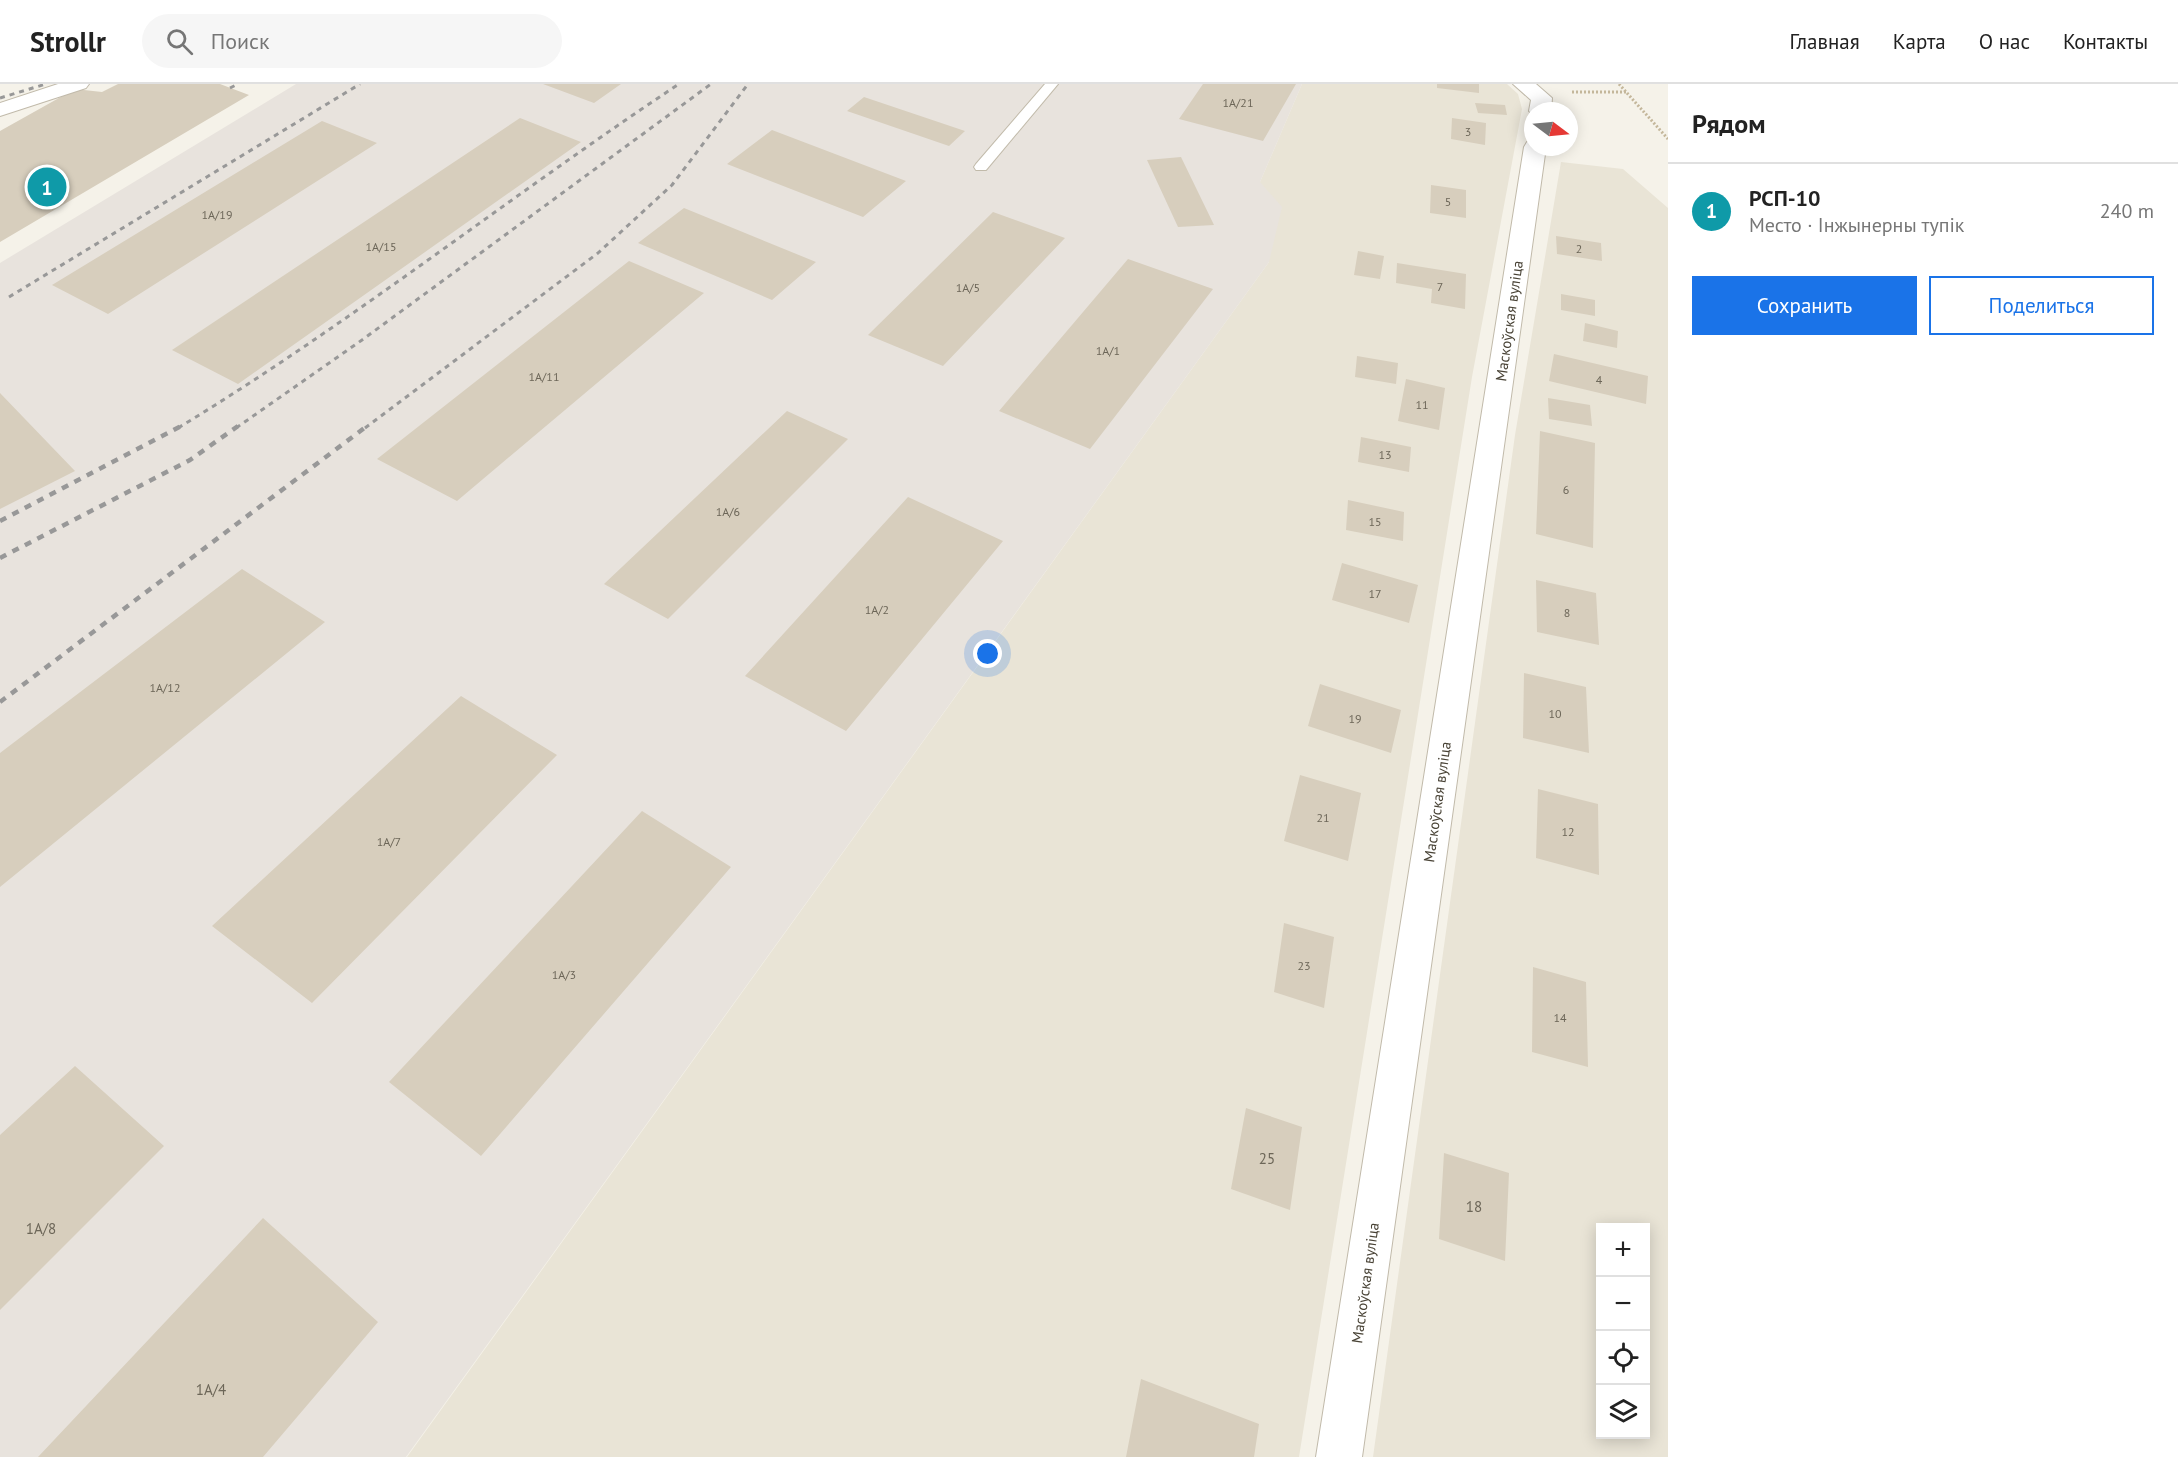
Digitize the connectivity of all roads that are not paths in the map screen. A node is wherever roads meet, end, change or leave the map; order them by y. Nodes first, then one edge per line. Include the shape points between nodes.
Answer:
1 (79, 84) edge
2 (1052, 84) edge
3 (1527, 87) edge
4 (1541, 102) edge
5 (0, 110) edge
6 (1534, 156) edge
7 (981, 167) dead end
8 (1340, 1457) edge

1 - 5 street
2 - 7 lane
3 - 4 street via 1542,98
6 - 8 street, Маскоўская вуліца

